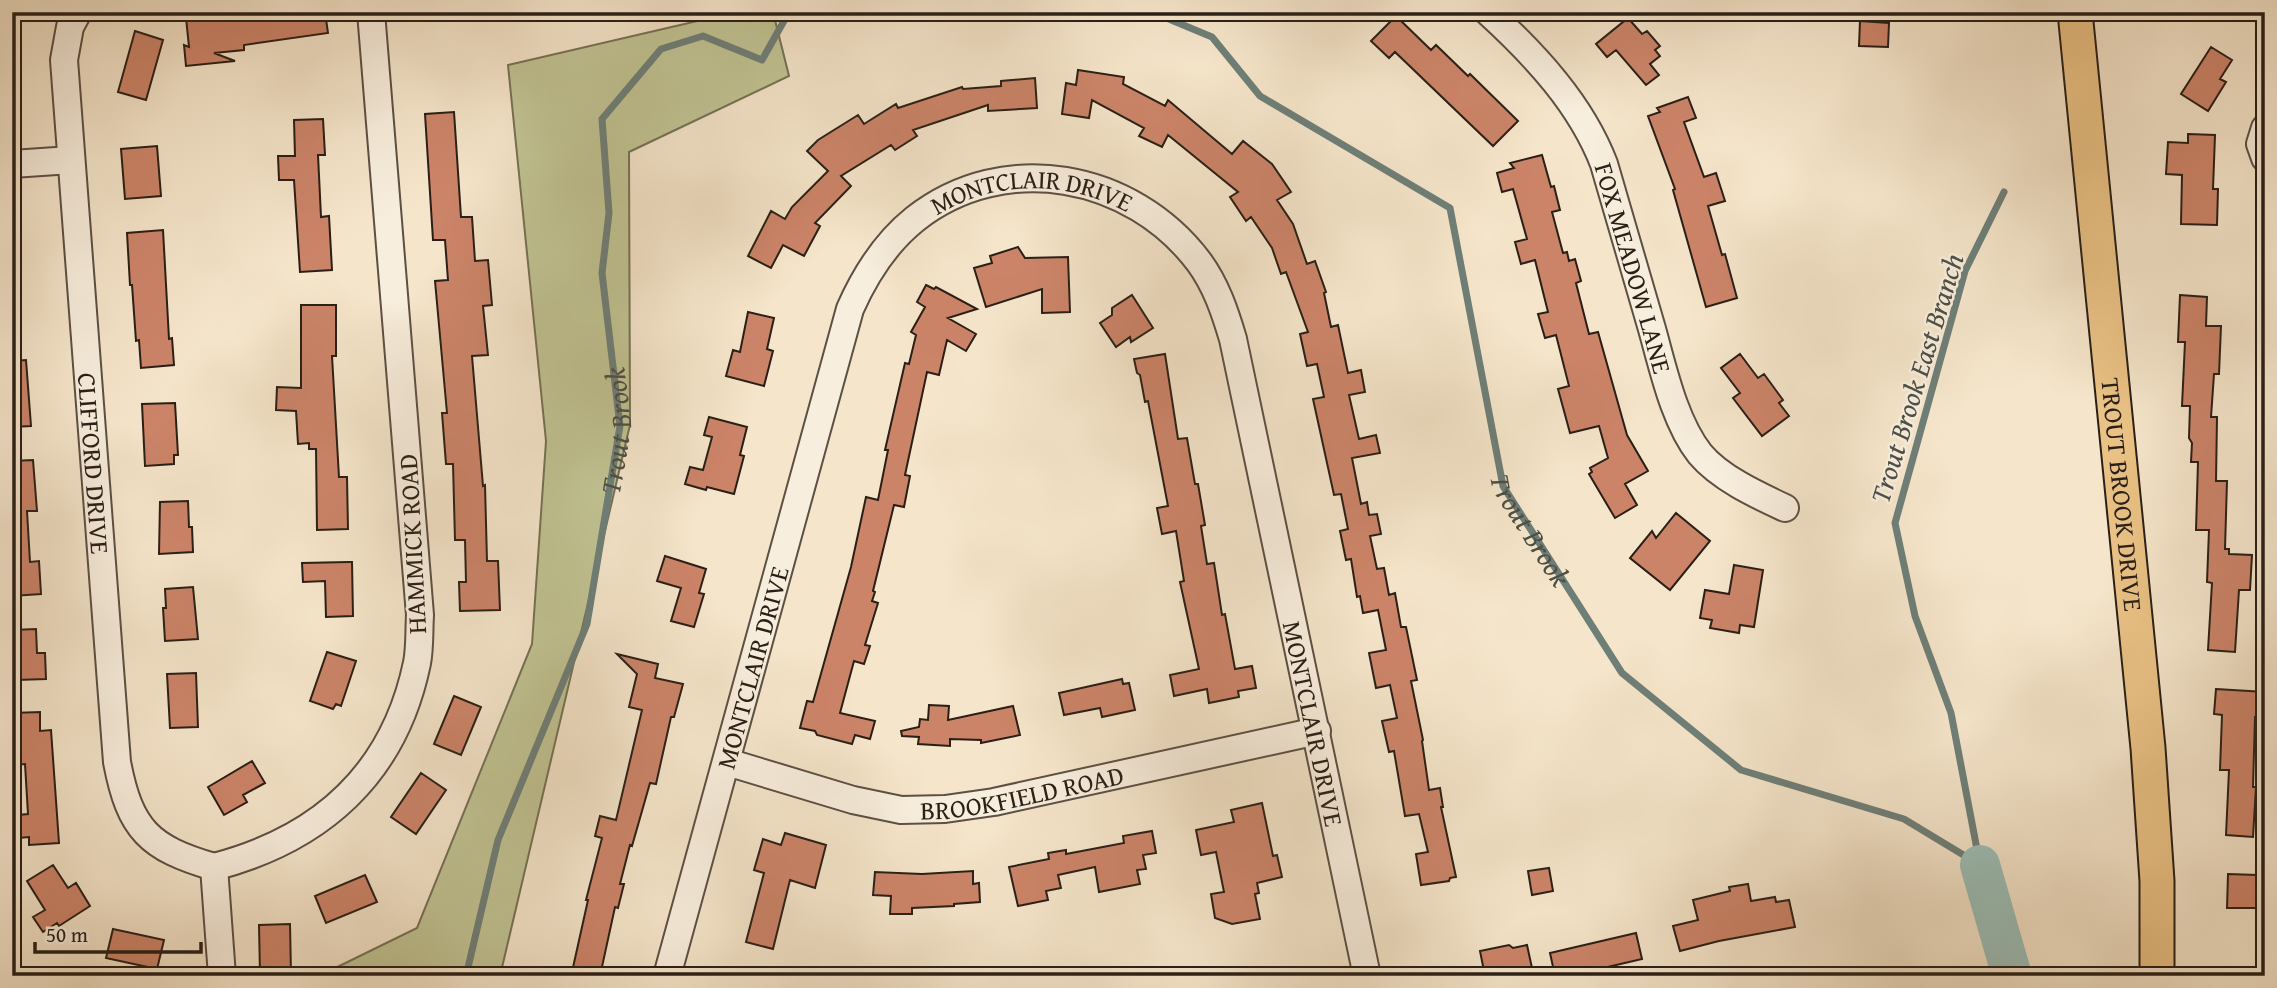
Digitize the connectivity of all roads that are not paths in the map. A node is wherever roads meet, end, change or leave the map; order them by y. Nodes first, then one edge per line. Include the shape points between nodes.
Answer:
1 (78, 12) edge
2 (372, 12) edge
3 (1488, 12) edge
4 (2075, 12) edge
5 (2265, 128) edge
6 (2265, 158) edge
7 (71, 160) junction
8 (12, 164) edge
9 (1785, 508) dead end
10 (1317, 731) junction
11 (727, 762) junction
12 (214, 867) junction
13 (222, 976) edge
14 (667, 976) edge
15 (1367, 976) edge
16 (2157, 976) edge

1 - 7 street, CLIFFORD DRIVE via 64,60
2 - 12 street, HAMMICK ROAD via 420,615 418,662 388,745 363,782 342,803 282,843
3 - 9 street, FOX MEADOW LANE via 1546,71 1595,140 1668,384 1690,439 1701,456 1730,479
4 - 16 main road, TROUT BROOK DRIVE via 2148,748 2157,881
5 - 6 street via 2260,144
7 - 8 street
7 - 12 street, CLIFFORD DRIVE via 117,762 123,792 131,813 160,846 181,858
10 - 11 street, BROOKFIELD ROAD via 945,809 901,810 853,800
10 - 11 street, MONTCLAIR DRIVE via 1233,340 1211,280 1172,233 1125,199 1072,181 1017,180 974,188 931,207 889,244 859,289
10 - 15 street, MONTCLAIR DRIVE
11 - 14 street, MONTCLAIR DRIVE
12 - 13 street

